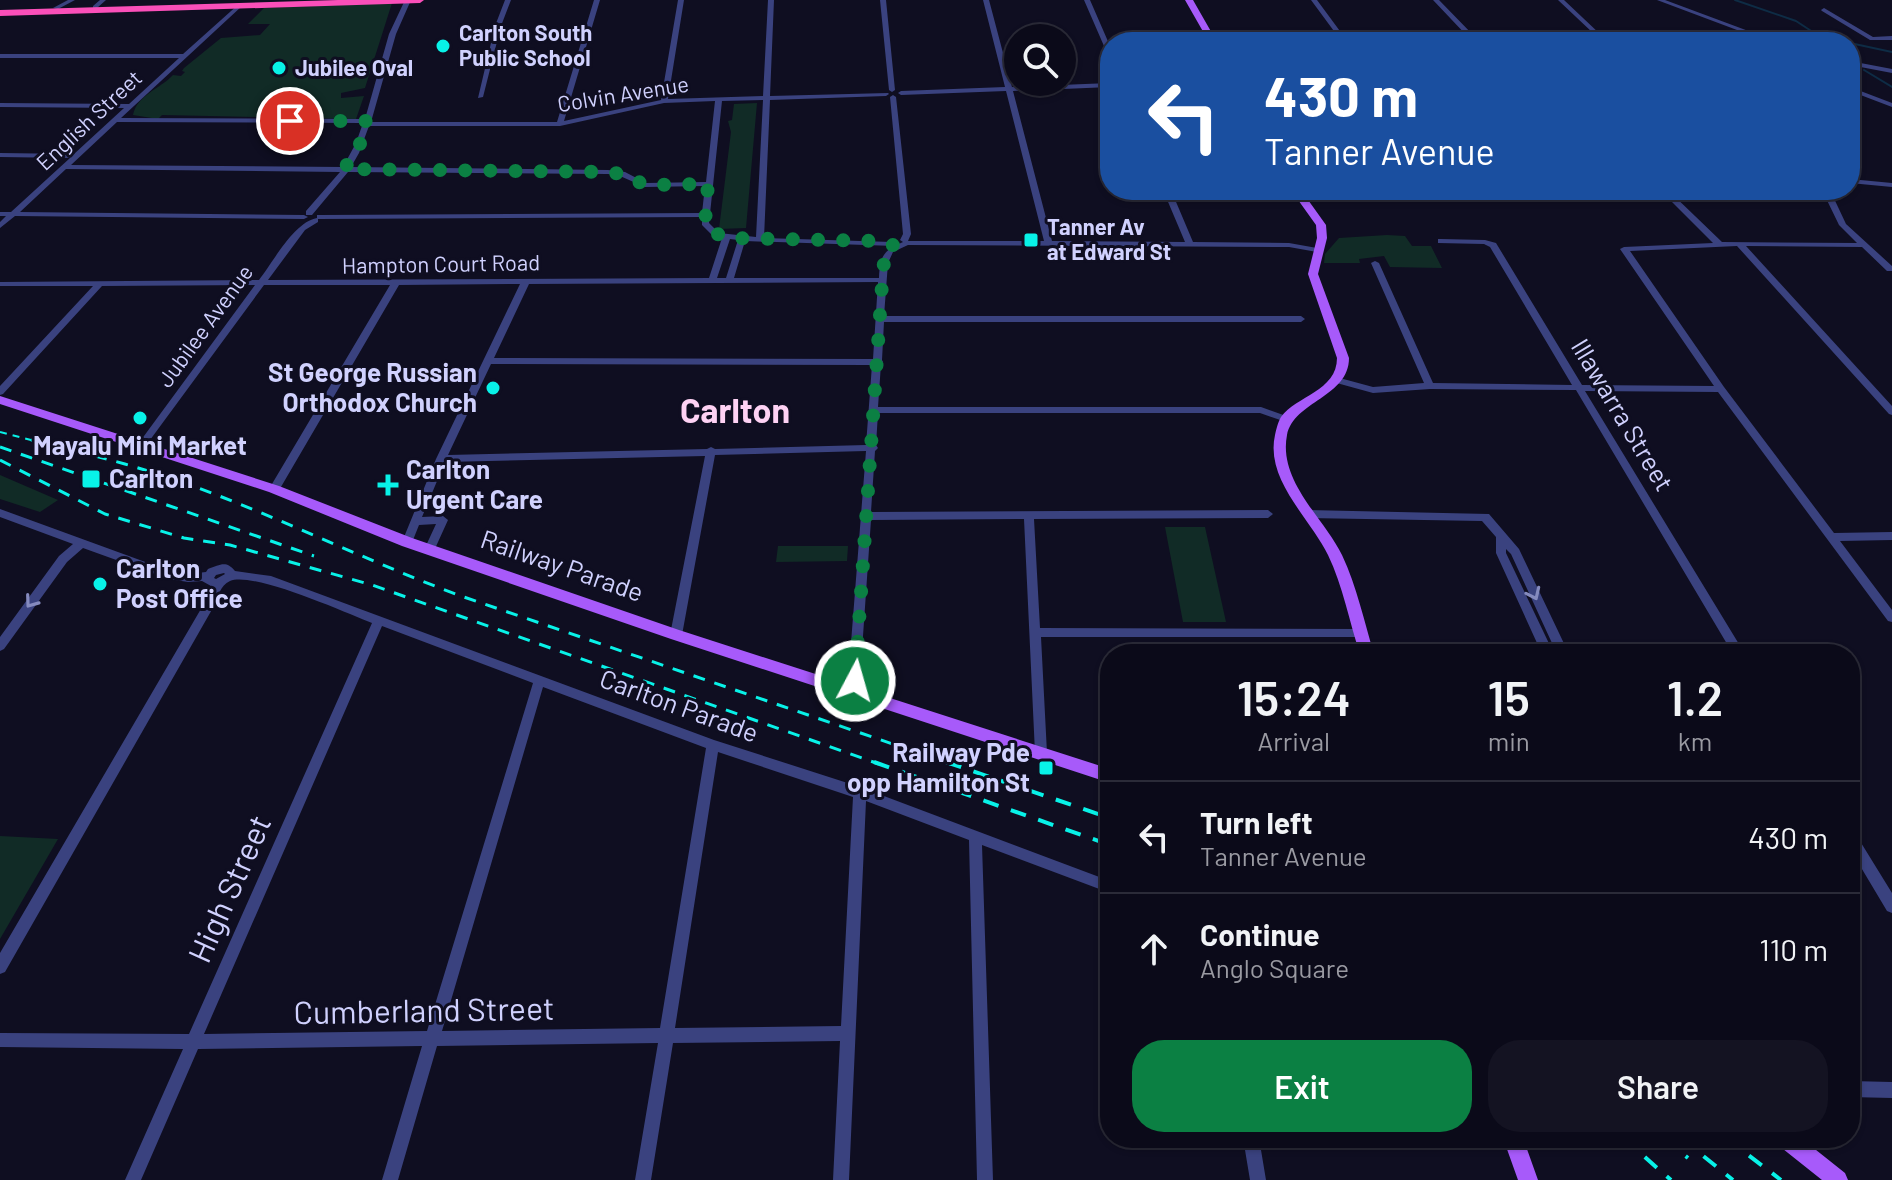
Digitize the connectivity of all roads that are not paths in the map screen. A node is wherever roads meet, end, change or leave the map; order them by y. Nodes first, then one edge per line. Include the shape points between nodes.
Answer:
1 (72, 0) edge
2 (306, 0) edge
3 (408, 0) edge
4 (420, 0) edge
5 (508, 0) edge
6 (597, 0) edge
7 (681, 0) edge
8 (771, 0) edge
9 (883, 0) edge
10 (986, 0) edge
11 (1087, 0) edge
12 (1189, 0) edge
13 (1314, 0) edge
14 (1436, 0) edge
15 (1561, 0) edge
16 (1660, 0) edge
17 (99, 3) edge
18 (240, 5) junction
19 (56, 8) junction
20 (1824, 10) dead end
21 (0, 12) edge
22 (1101, 32) edge
23 (1207, 32) edge
24 (1338, 32) edge
25 (1466, 32) edge
26 (1595, 32) edge
27 (1748, 32) edge
28 (1892, 38) edge
29 (0, 56) edge
30 (185, 56) junction
31 (1860, 65) edge
32 (1004, 69) edge
33 (1892, 71) edge
34 (1100, 85) edge
35 (1076, 86) edge
36 (1004, 88) edge
37 (1860, 93) edge
38 (893, 94) junction
39 (1011, 96) edge
40 (480, 97) dead end
41 (768, 98) junction
42 (719, 99) junction
43 (664, 101) junction
44 (0, 105) edge
45 (1892, 105) edge
46 (129, 106) junction
47 (115, 120) junction
48 (367, 122) junction
49 (560, 124) junction
50 (0, 155) edge
51 (78, 156) junction
52 (65, 167) junction
53 (344, 169) junction
54 (1860, 182) edge
55 (708, 184) junction
56 (1892, 185) edge
57 (1171, 200) edge
58 (1307, 200) edge
59 (1674, 200) edge
60 (1830, 200) edge
61 (0, 214) edge
62 (11, 215) junction
63 (705, 215) junction
64 (311, 218) junction
65 (0, 226) edge
66 (726, 238) junction
67 (742, 239) junction
68 (760, 240) junction
69 (906, 241) junction
70 (1441, 241) dead end
71 (1739, 244) junction
72 (1049, 245) junction
73 (1190, 245) junction
74 (1720, 245) junction
75 (1861, 245) junction
76 (894, 246) junction
77 (1317, 250) junction
78 (1375, 263) dead end
79 (1891, 271) edge
80 (713, 279) junction
81 (730, 279) junction
82 (883, 280) junction
83 (526, 281) junction
84 (0, 284) edge
85 (99, 284) junction
86 (261, 284) junction
87 (395, 284) junction
88 (881, 319) junction
89 (1301, 319) dead end
90 (487, 361) junction
91 (879, 362) junction
92 (1336, 380) junction
93 (1430, 386) junction
94 (1576, 387) junction
95 (1721, 389) junction
96 (0, 392) edge
97 (0, 400) edge
98 (875, 410) junction
99 (1892, 412) edge
100 (1286, 419) junction
101 (138, 446) junction
102 (873, 448) junction
103 (711, 450) junction
104 (441, 459) junction
105 (274, 489) junction
106 (0, 513) edge
107 (1268, 514) dead end
108 (1307, 514) junction
109 (1029, 515) junction
110 (868, 516) junction
111 (416, 521) junction
112 (1892, 536) edge
113 (1501, 537) junction
114 (1830, 537) junction
115 (407, 542) junction
116 (80, 544) junction
117 (429, 550) junction
118 (212, 580) junction
119 (1892, 618) edge
120 (379, 620) junction
121 (1036, 632) junction
122 (1361, 634) junction
123 (676, 635) junction
124 (1364, 644) edge
125 (1543, 644) edge
126 (1558, 644) edge
127 (1733, 644) edge
128 (0, 646) edge
129 (539, 681) junction
130 (853, 694) junction
131 (713, 745) junction
132 (1041, 753) junction
133 (1100, 773) edge
134 (860, 793) junction
135 (975, 835) junction
136 (1860, 853) edge
137 (1100, 883) edge
138 (1892, 906) edge
139 (0, 967) edge
140 (848, 1033) junction
141 (666, 1036) junction
142 (432, 1039) junction
143 (0, 1040) edge
144 (193, 1042) junction
145 (1860, 1089) edge
146 (1892, 1090) edge
147 (1253, 1148) edge
148 (1517, 1148) edge
149 (1798, 1148) edge
150 (133, 1180) edge
151 (390, 1180) edge
152 (643, 1180) edge
153 (841, 1180) edge
154 (985, 1180) edge
155 (1258, 1180) edge
156 (1528, 1180) edge
157 (1838, 1180) edge

1 - 19 street
2 - 17 highway
3 - 4 highway
3 - 18 highway
3 - 48 street, Jubilee Avenue via 397,20
5 - 40 street
6 - 49 street
7 - 43 street
8 - 41 street
9 - 38 street
10 - 32 street
11 - 22 street
12 - 23 main road
13 - 24 street
14 - 25 street
15 - 26 street
16 - 27 street
17 - 19 highway
18 - 21 highway
18 - 30 street, English Street
19 - 21 highway
20 - 28 street via 1872,39
29 - 30 street
30 - 46 street, English Street
31 - 33 street
34 - 35 street, Colvin Avenue
36 - 38 street, Colvin Avenue
37 - 45 street
38 - 41 street, Colvin Avenue
38 - 69 street
39 - 72 street
41 - 42 street, Colvin Avenue
41 - 68 street
42 - 43 street, Colvin Avenue
42 - 55 street
43 - 49 street, Colvin Avenue
44 - 46 street
46 - 47 street, English Street
47 - 48 street, Colvin Avenue
47 - 51 street, English Street
48 - 49 street, Colvin Avenue
48 - 53 street, Jubilee Avenue
50 - 51 street
51 - 52 street, English Street
52 - 53 street
52 - 62 street, English Street
53 - 55 street via 608,172 645,185
53 - 64 street, Jubilee Avenue
54 - 56 street
55 - 63 street
57 - 73 street
58 - 77 main road via 1321,230
59 - 74 street
60 - 75 street
61 - 62 street
62 - 64 street
62 - 65 street, English Street
63 - 64 street
63 - 66 street via 711,231
64 - 86 street, Jubilee Avenue
66 - 67 street
66 - 80 street
67 - 68 street
67 - 81 street
68 - 76 street via 875,241
69 - 72 street
69 - 76 street via 902,248
70 - 94 street, Illawarra Street via 1493,245
71 - 74 street
71 - 75 street
71 - 99 street
72 - 73 street
73 - 77 street
74 - 95 street via 1624,249
75 - 79 street
76 - 82 street via 885,256
77 - 92 main road via 1314,280 1343,362
78 - 93 street
80 - 81 street, Hampton Court Road
80 - 83 street, Hampton Court Road
81 - 82 street, Hampton Court Road
82 - 88 street
83 - 87 street, Hampton Court Road
83 - 90 street
84 - 85 street, Hampton Court Road
85 - 86 street, Hampton Court Road
85 - 96 street
86 - 87 street, Hampton Court Road
86 - 101 street, Jubilee Avenue
87 - 105 street
88 - 89 street
88 - 91 street
90 - 91 street
90 - 104 street
91 - 98 street
92 - 93 street via 1373,390
92 - 100 main road
93 - 94 street
94 - 95 street
94 - 127 street, Illawarra Street
95 - 114 street
97 - 101 main road, Railway Parade
98 - 100 street via 1261,410
98 - 102 street
100 - 108 main road via 1280,447 1292,488
101 - 105 main road, Railway Parade
102 - 103 street
102 - 110 street
103 - 104 street
103 - 123 street
104 - 111 street
105 - 115 main road, Railway Parade
106 - 116 street
107 - 109 street
108 - 113 street via 1485,517
108 - 122 main road via 1333,552
109 - 110 street
109 - 121 street
110 - 130 street
111 - 115 street
111 - 117 street via 443,520
112 - 114 street
113 - 125 street via 1501,553
113 -> 126 street via 1515,552
114 - 119 street
115 - 117 main road, Railway Parade
116 - 118 street via 169,575
116 -> 128 street via 63,559
117 - 123 main road, Railway Parade
118 - 120 street, Carlton Parade via 232,575 267,579
118 - 139 street via 210,603
120 - 129 street, Carlton Parade
120 - 144 street, High Street
121 - 122 street
121 - 132 street
122 - 124 main road
123 - 130 main road, Railway Parade
129 - 131 street, Carlton Parade
129 - 142 street
130 - 132 main road, Railway Parade
131 - 134 street, Carlton Parade
131 - 141 street
132 - 133 main road, Railway Parade
134 - 135 street, Carlton Parade
134 - 140 street
135 - 137 street, Carlton Parade
135 - 154 street
136 - 138 street
140 - 141 street, Cumberland Street
140 - 153 street
141 - 142 street, Cumberland Street
141 - 152 street
142 - 144 street, Cumberland Street
142 - 151 street
143 - 144 street, Cumberland Street
144 - 150 street, High Street
145 - 146 street
147 - 155 street
148 - 156 main road
149 - 157 main road

